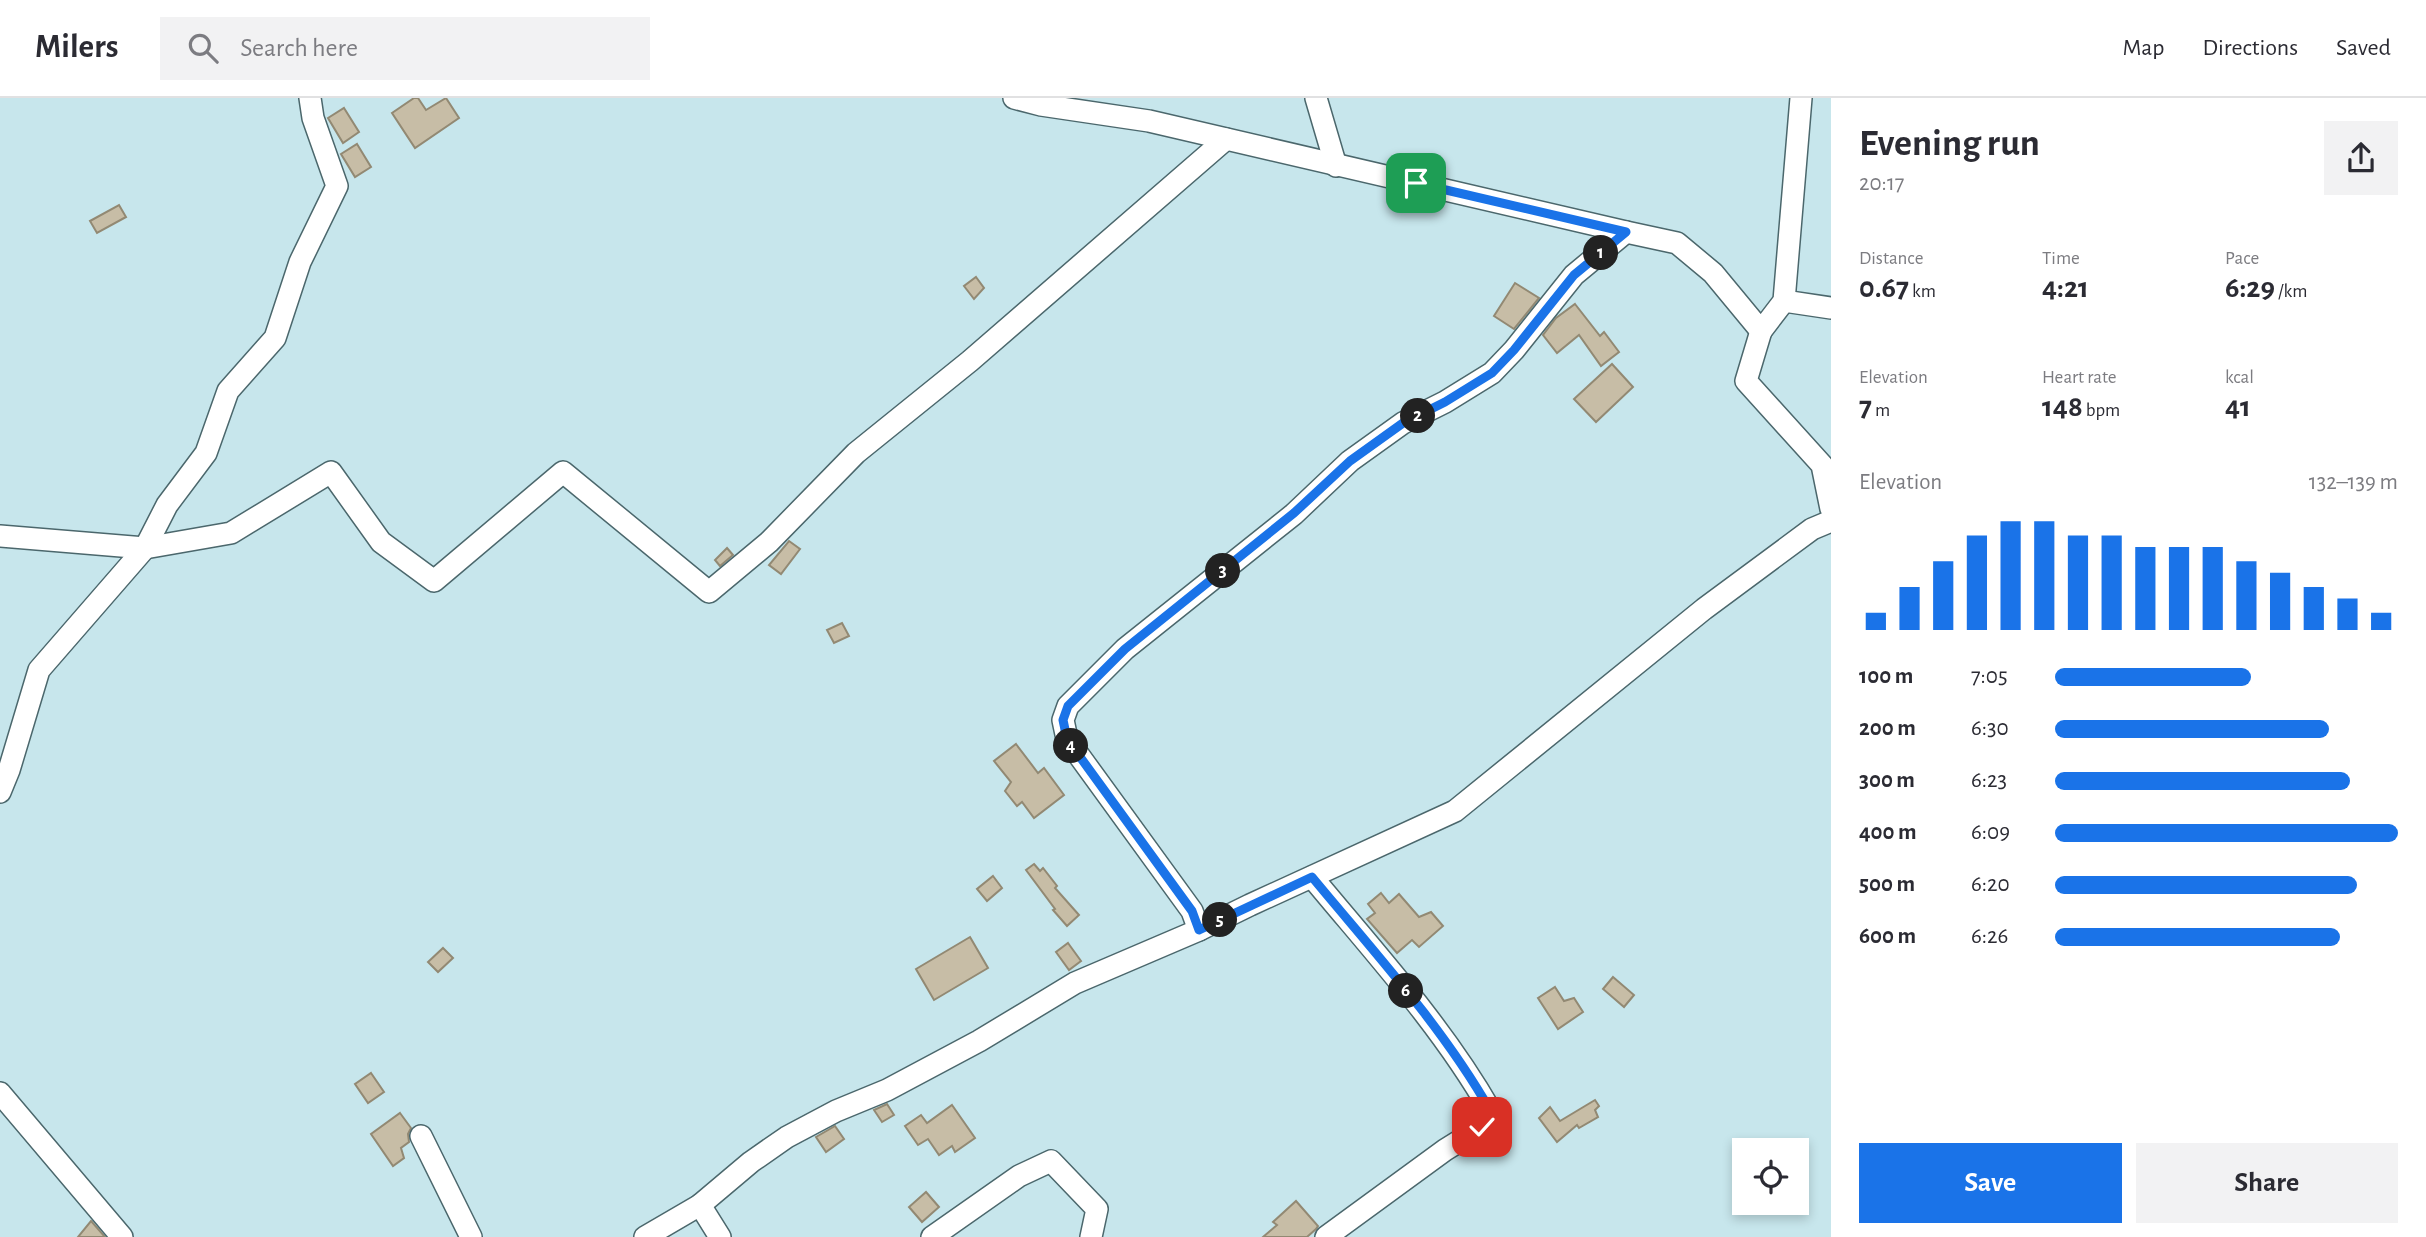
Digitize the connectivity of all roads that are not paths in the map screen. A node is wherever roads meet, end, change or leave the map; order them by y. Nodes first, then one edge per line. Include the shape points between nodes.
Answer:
1 (310, 98) edge
2 (1014, 98) edge
3 (1316, 98) edge
4 (1801, 98) edge
5 (1226, 139) junction
6 (1336, 166) junction
7 (1626, 232) junction
8 (1784, 301) junction
9 (1831, 307) edge
10 (1761, 331) junction
11 (1831, 509) edge
12 (1831, 521) edge
13 (0, 536) edge
14 (145, 548) junction
15 (0, 792) edge
16 (1312, 877) junction
17 (1199, 930) junction
18 (0, 1093) edge
19 (421, 1136) dead end
20 (700, 1205) junction
21 (122, 1237) edge
22 (471, 1237) edge
23 (645, 1237) edge
24 (720, 1237) edge
25 (932, 1237) edge
26 (1091, 1237) edge
27 (1326, 1237) edge

1 - 14 street via 337,187 300,262 275,338 228,391 206,453 167,505
2 - 5 street
3 - 6 street
4 - 8 street
5 - 6 street
5 - 14 street via 970,361 856,453 769,542 709,592 563,472 434,582 381,542 331,472 231,533
6 - 7 street
7 - 10 street via 1677,243 1713,273
7 - 17 street via 1574,275 1492,373 1403,423 1350,461 1294,513 1125,649 1068,706 1063,720 1067,739 1192,911
8 - 9 street
8 - 10 street
10 - 11 street via 1746,381 1822,465
12 - 16 street via 1812,528 1704,609 1455,811
13 - 14 street
14 - 15 street via 39,670
16 - 17 street
16 - 27 street via 1472,1078 1490,1110 1482,1127
17 - 20 street via 1075,983 979,1041 787,1137
18 - 21 street
19 - 22 street
20 - 23 street
20 - 24 street
25 - 26 street via 1019,1176 1051,1161 1097,1209

